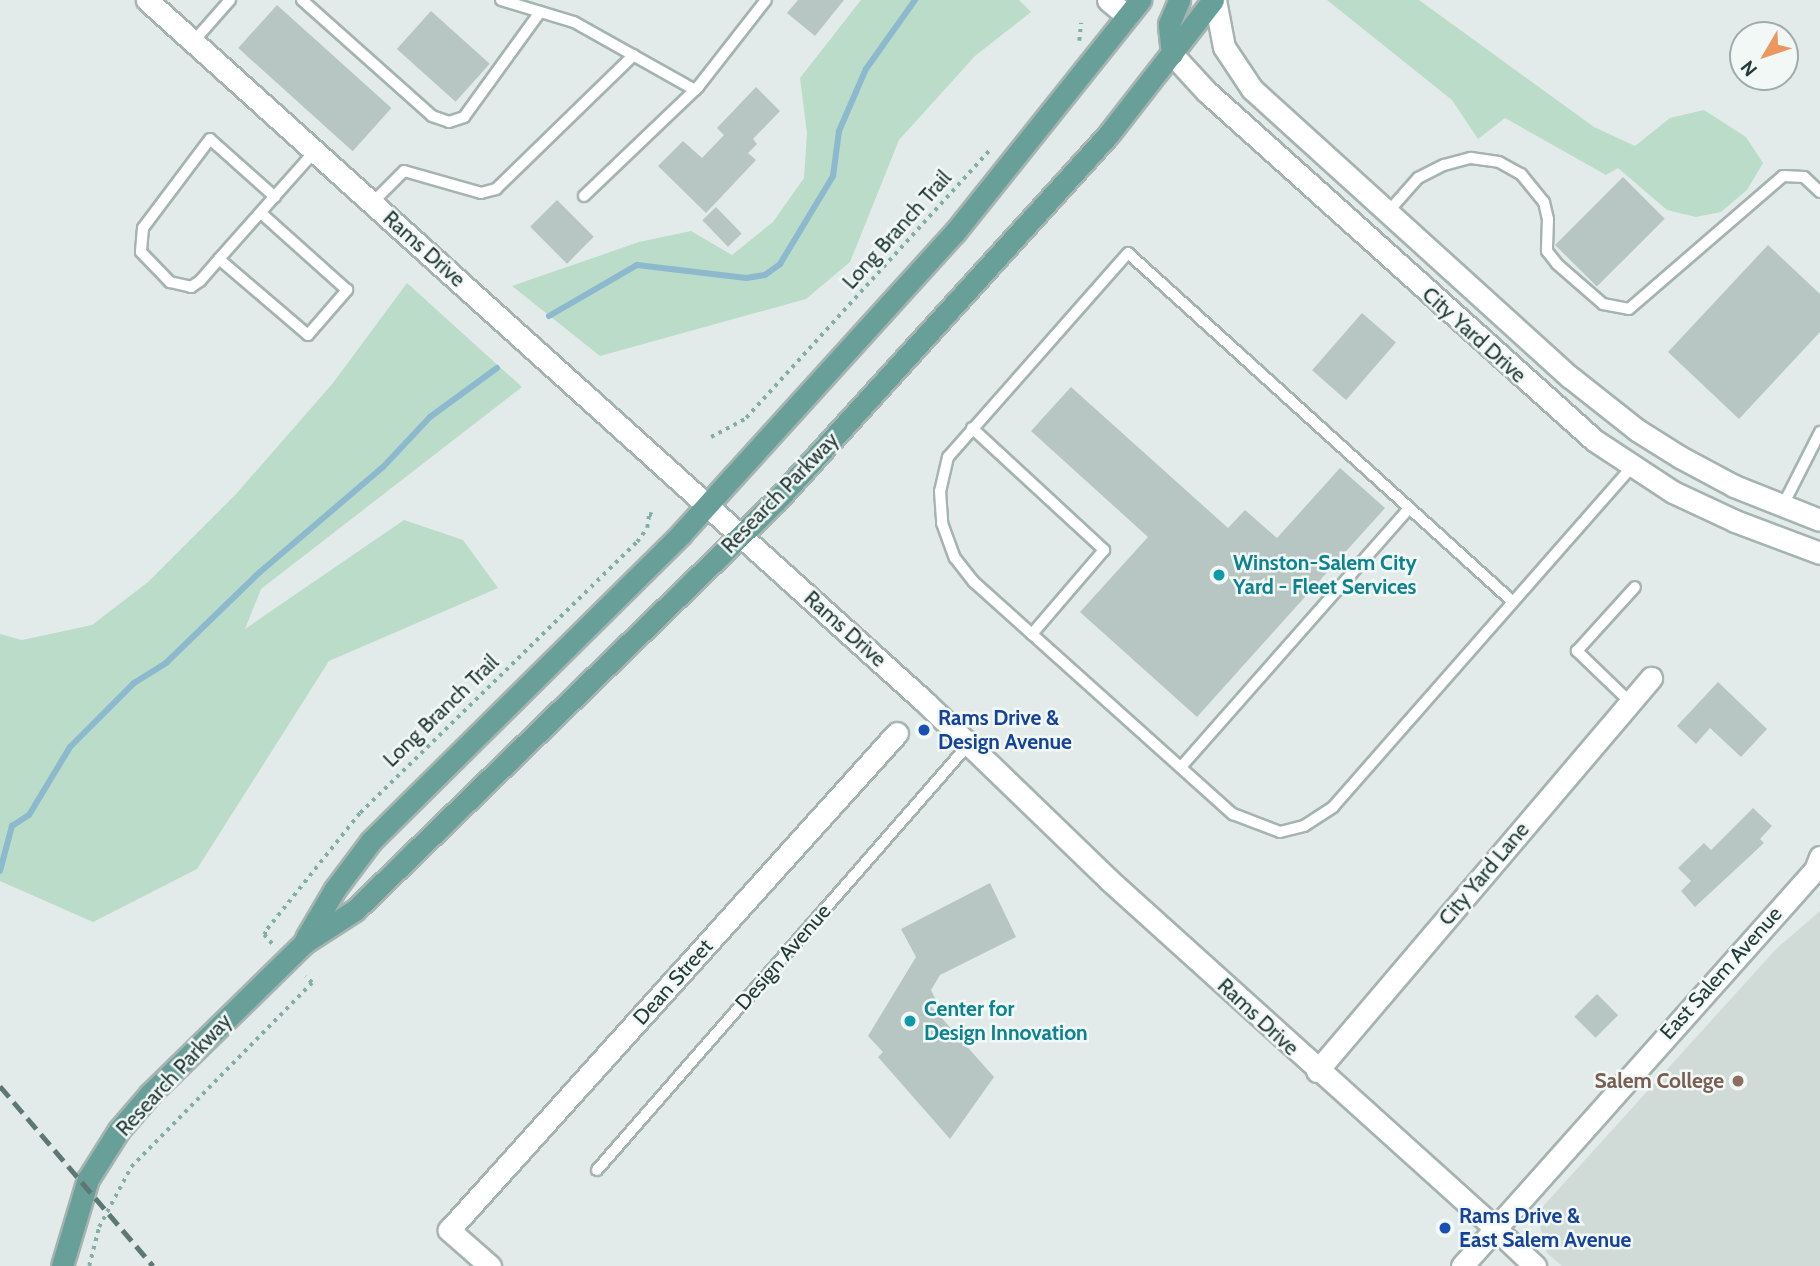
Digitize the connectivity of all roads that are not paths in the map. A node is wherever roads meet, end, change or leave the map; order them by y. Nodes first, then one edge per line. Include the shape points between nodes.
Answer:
1 (147, 0) edge
2 (230, 0) edge
3 (302, 0) edge
4 (501, 0) edge
5 (766, 0) edge
6 (1108, 0) edge
7 (1179, 0) edge
8 (1214, 0) edge
9 (1134, 8) edge
10 (540, 12) junction
11 (193, 42) junction
12 (1172, 54) junction
13 (634, 55) junction
14 (695, 90) junction
15 (315, 151) junction
16 (1820, 192) edge
17 (584, 196) dead end
18 (275, 197) junction
19 (372, 203) junction
20 (261, 212) junction
21 (1388, 212) junction
22 (219, 259) junction
23 (972, 428) junction
24 (1820, 432) edge
25 (1631, 468) junction
26 (707, 505) junction
27 (1783, 505) junction
28 (1409, 508) junction
29 (1820, 520) edge
30 (741, 535) junction
31 (1820, 552) edge
32 (1635, 587) dead end
33 (1512, 601) junction
34 (1032, 634) junction
35 (1651, 678) dead end
36 (1630, 702) junction
37 (897, 733) dead end
38 (969, 744) junction
39 (1181, 767) junction
40 (1818, 865) edge
41 (304, 943) junction
42 (1317, 1071) junction
43 (597, 1170) dead end
44 (1496, 1229) junction
45 (62, 1266) edge
46 (490, 1266) edge
47 (1462, 1266) edge
48 (1535, 1266) edge

1 - 11 main road, Rams Drive
2 - 11 lane
3 - 10 lane via 432,116 449,122 464,117
4 - 10 lane
5 - 14 lane
6 - 9 main road
7 - 12 main road via 1169,24
8 - 12 main road, Research Parkway
8 - 21 main road, City Yard Drive via 1219,33 1236,70
9 - 26 main road, Research Parkway via 955,232
10 - 13 lane via 574,22
11 - 15 main road, Rams Drive
12 - 25 main road, City Yard Drive via 1207,92 1548,402
12 - 30 main road, Research Parkway via 1108,135
13 - 14 lane
13 - 19 lane via 496,189 481,193 404,171
14 - 17 lane
15 - 18 lane
15 - 19 main road, Rams Drive
16 - 21 lane via 1804,177 1783,176 1629,309 1603,303 1557,264 1547,251 1544,202 1521,174 1499,162 1471,158 1444,165 1418,178
18 - 20 lane
18 - 22 lane via 210,139 143,228 141,252 170,282 191,287
19 - 26 main road, Rams Drive
20 - 22 lane
20 - 22 lane via 347,290 308,335
21 - 27 main road, City Yard Drive via 1619,417 1734,486
23 - 28 lane via 1128,253
23 - 34 lane via 948,457 940,491 942,523 955,558 974,582
23 - 34 lane via 1104,550
24 - 27 lane
25 - 31 main road, City Yard Drive via 1735,521
25 - 33 lane
26 - 30 main road, Rams Drive
26 - 41 main road, Research Parkway via 387,824 335,889
27 - 29 main road, City Yard Drive
28 - 33 lane
28 - 39 lane
30 - 38 main road, Rams Drive
30 - 41 main road, Research Parkway via 355,910
32 - 36 lane via 1577,651
33 - 39 lane via 1333,807 1304,825 1280,832 1233,814
34 - 39 lane
35 - 36 main road, City Yard Lane
36 - 42 main road, City Yard Lane
37 - 46 main road, Dean Street via 449,1230
38 - 42 main road, Rams Drive
38 - 43 lane, Design Avenue
40 - 44 main road, East Salem Avenue
41 - 45 main road, Research Parkway via 119,1130 88,1179
42 - 44 main road, Rams Drive
44 - 47 main road, East Salem Avenue
44 - 48 main road, Rams Drive

